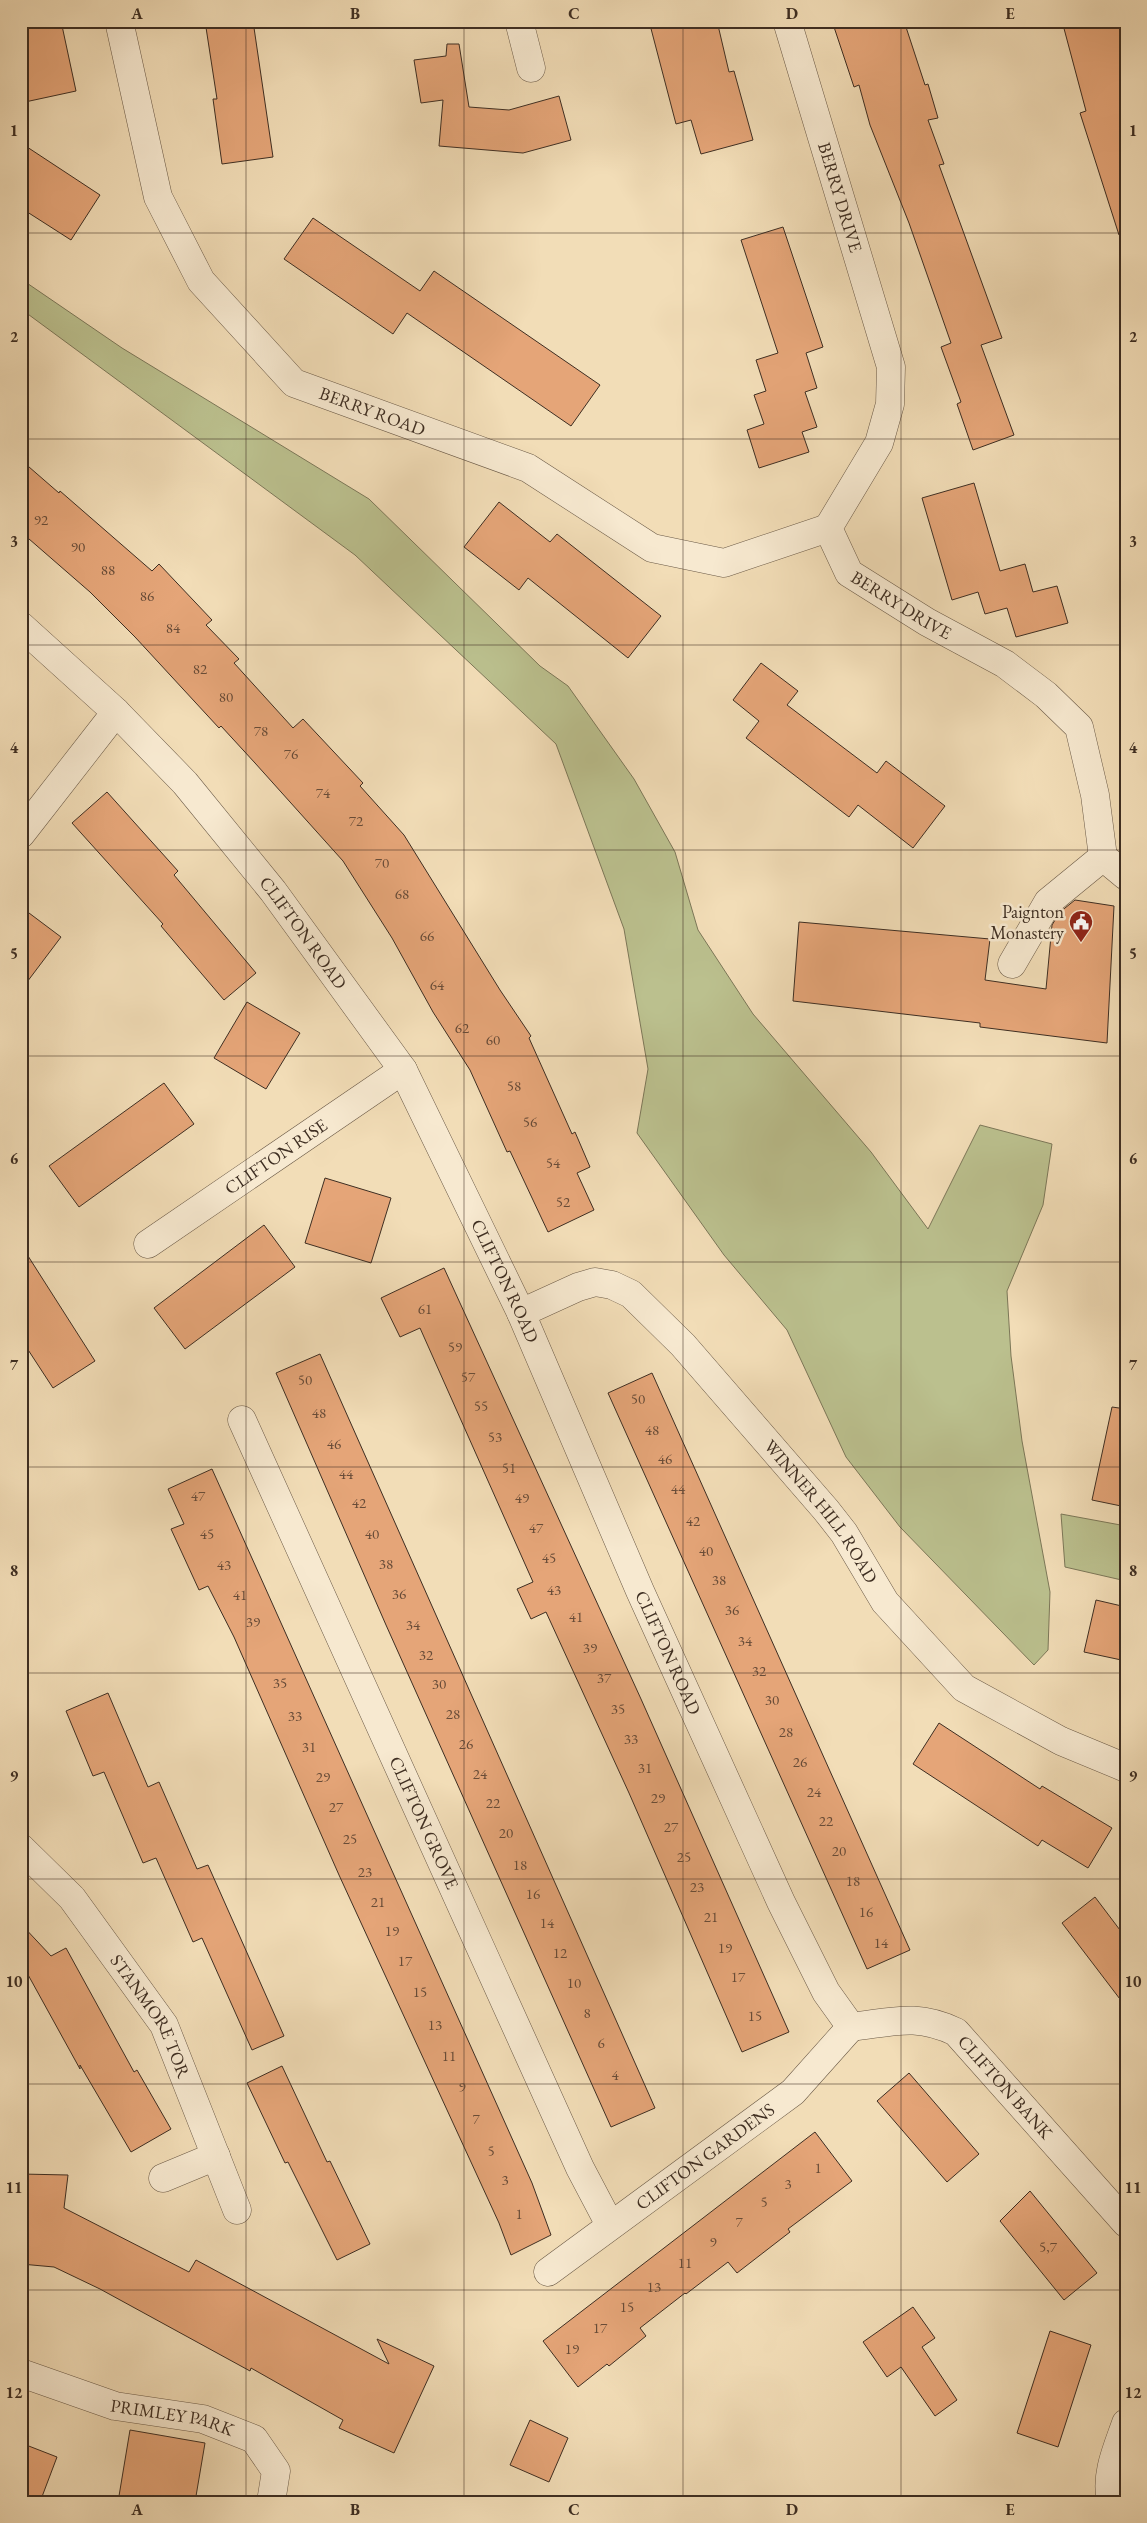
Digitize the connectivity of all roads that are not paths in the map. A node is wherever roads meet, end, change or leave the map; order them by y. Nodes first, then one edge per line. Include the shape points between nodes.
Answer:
1 (119, 21) edge
2 (519, 21) edge
3 (787, 21) edge
4 (531, 68) dead end
5 (828, 528) junction
6 (21, 626) edge
7 (116, 712) junction
8 (21, 834) edge
9 (1103, 858) junction
10 (1126, 876) edge
11 (1012, 964) dead end
12 (403, 1070) junction
13 (148, 1244) dead end
14 (521, 1314) junction
15 (242, 1420) dead end
16 (1126, 1768) edge
17 (21, 1848) edge
18 (851, 2027) junction
19 (216, 2156) junction
20 (163, 2178) dead end
21 (237, 2210) dead end
22 (1126, 2223) edge
23 (610, 2225) junction
24 (548, 2272) dead end
25 (21, 2372) edge
26 (1126, 2423) edge
27 (271, 2502) edge
28 (1111, 2502) edge

1 - 5 street, BERRY ROAD via 158,197 201,281 294,383 528,468 652,548 724,563
2 - 4 street
3 - 5 street, BERRY DRIVE via 891,367 890,404 879,443
5 - 9 street, BERRY DRIVE via 849,573 927,622 1005,664 1046,695 1079,727 1095,795
6 - 7 street, CLIFTON ROAD
7 - 8 street
7 - 12 street, CLIFTON ROAD via 185,783 273,891
9 - 10 street
9 - 11 street via 1048,902
12 - 13 street, CLIFTON RISE
12 - 14 street, CLIFTON ROAD
14 - 16 street, WINNER HILL ROAD via 578,1286 595,1282 612,1285 630,1294 683,1345 826,1510 844,1533 885,1602 964,1688 1061,1741
14 - 18 street, CLIFTON ROAD via 636,1582 781,1902 826,1992
15 - 23 street, CLIFTON GROVE via 580,2168
17 - 19 street, STANMORE TOR via 72,1898 164,2025
18 - 22 street, CLIFTON BANK via 918,2019 956,2032
18 - 23 street, CLIFTON GARDENS via 793,2092
19 - 20 street
19 - 21 street, STANMORE TOR
23 - 24 street, CLIFTON GARDENS
25 - 27 street, PRIMLEY PARK via 115,2406 203,2419 254,2439 276,2471
26 - 28 street via 1112,2461 1108,2488

